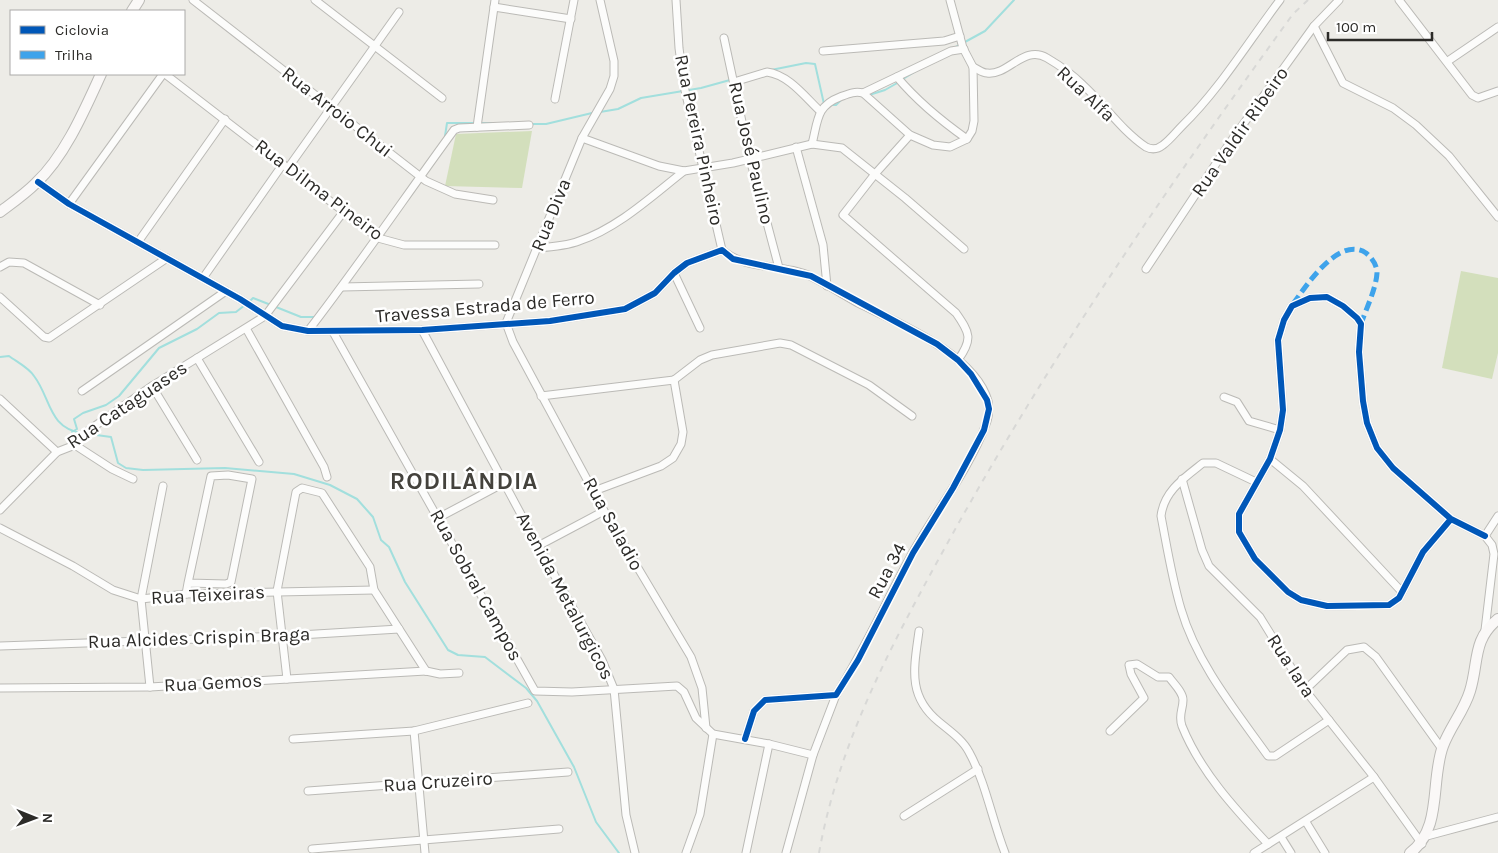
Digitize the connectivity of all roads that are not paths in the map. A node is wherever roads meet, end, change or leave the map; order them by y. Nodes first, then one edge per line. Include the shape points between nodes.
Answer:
1 (193, 0) edge
2 (315, 0) edge
3 (574, 0) edge
4 (600, 0) edge
5 (676, 0) edge
6 (950, 0) edge
7 (1280, 0) edge
8 (1339, 0) edge
9 (1399, 0) edge
10 (495, 3) edge
11 (400, 12) dead end
12 (571, 19) junction
13 (1314, 26) junction
14 (1498, 27) edge
15 (960, 37) junction
16 (724, 38) dead end
17 (374, 47) junction
18 (964, 49) junction
19 (823, 52) dead end
20 (1448, 61) junction
21 (973, 66) junction
22 (101, 75) edge
23 (163, 75) edge
24 (165, 75) edge
25 (897, 77) junction
26 (733, 79) junction
27 (1498, 91) edge
28 (863, 93) junction
29 (442, 98) dead end
30 (555, 99) dead end
31 (332, 107) junction
32 (820, 112) junction
33 (225, 119) junction
34 (529, 126) dead end
35 (477, 127) junction
36 (910, 135) junction
37 (582, 138) junction
38 (967, 139) junction
39 (812, 144) junction
40 (796, 147) junction
41 (750, 160) junction
42 (286, 166) junction
43 (703, 169) junction
44 (684, 171) junction
45 (875, 174) junction
46 (420, 176) junction
47 (38, 182) junction
48 (493, 200) dead end
49 (69, 204) junction
50 (344, 211) junction
51 (0, 212) edge
52 (1498, 217) edge
53 (376, 236) junction
54 (138, 242) junction
55 (495, 245) dead end
56 (537, 248) junction
57 (964, 249) dead end
58 (722, 250) junction
59 (167, 258) junction
60 (0, 267) edge
61 (779, 268) junction
62 (1146, 269) dead end
63 (674, 273) junction
64 (203, 278) junction
65 (479, 284) dead end
66 (827, 286) junction
67 (342, 287) junction
68 (226, 291) junction
69 (0, 297) edge
70 (100, 305) junction
71 (267, 315) junction
72 (506, 324) junction
73 (700, 328) dead end
74 (246, 330) junction
75 (422, 330) junction
76 (308, 331) junction
77 (334, 332) junction
78 (197, 358) junction
79 (958, 360) junction
80 (674, 380) junction
81 (152, 386) junction
82 (82, 391) dead end
83 (541, 396) junction
84 (1224, 397) dead end
85 (0, 399) edge
86 (912, 416) dead end
87 (1280, 430) junction
88 (75, 445) junction
89 (57, 452) junction
90 (1270, 459) junction
91 (198, 460) dead end
92 (259, 462) dead end
93 (327, 477) dead end
94 (133, 479) dead end
95 (1182, 479) junction
96 (1256, 482) junction
97 (504, 483) junction
98 (164, 486) dead end
99 (594, 490) junction
100 (0, 510) edge
101 (604, 511) junction
102 (1498, 516) edge
103 (438, 518) junction
104 (1451, 519) junction
105 (0, 528) edge
106 (1485, 536) junction
107 (538, 546) junction
108 (188, 583) junction
109 (374, 590) junction
110 (277, 591) junction
111 (1402, 592) junction
112 (186, 594) junction
113 (141, 599) junction
114 (1498, 619) edge
115 (399, 629) junction
116 (1485, 630) junction
117 (919, 631) dead end
118 (283, 636) junction
119 (145, 640) junction
120 (0, 646) edge
121 (426, 671) junction
122 (459, 674) dead end
123 (287, 679) junction
124 (150, 687) junction
125 (0, 688) edge
126 (614, 689) junction
127 (1305, 690) junction
128 (836, 695) junction
129 (528, 703) dead end
130 (1329, 720) junction
131 (706, 728) junction
132 (414, 731) junction
133 (1110, 732) dead end
134 (713, 734) junction
135 (293, 739) dead end
136 (745, 739) junction
137 (769, 744) junction
138 (1442, 749) junction
139 (813, 755) junction
140 (978, 769) junction
141 (568, 772) dead end
142 (1374, 778) junction
143 (419, 784) junction
144 (308, 791) dead end
145 (904, 816) dead end
146 (1498, 817) edge
147 (1306, 822) junction
148 (559, 828) dead end
149 (1281, 836) junction
150 (424, 840) junction
151 (1268, 844) junction
152 (1418, 847) edge
153 (312, 849) dead end
154 (425, 853) edge
155 (635, 853) edge
156 (686, 853) edge
157 (746, 853) edge
158 (786, 853) edge
159 (1005, 853) edge
160 (1254, 853) edge
161 (1292, 853) edge
162 (1325, 853) edge

1 - 31 street, Rua Arroio Chui
2 - 17 street
3 - 12 street
4 - 37 street, Rua Diva via 614,61 614,76
5 - 43 street, Rua Pereira Pinheiro via 684,86
6 - 15 street
7 - 21 street, Rua Alfa via 1192,117 1164,145 1152,149 1117,123 1083,84 1045,57 1022,57 994,73 983,72
8 - 13 street, Rua Valdir Ribeiro
9 - 20 street
10 - 12 street
10 - 35 street
11 - 17 street
12 - 30 street
13 - 52 street via 1343,83 1393,108 1416,124 1449,156
13 - 62 street, Rua Valdir Ribeiro via 1229,144
14 - 20 street
15 - 18 street
15 - 19 street via 944,42
16 - 26 street, Rua José Paulino
17 - 29 street
17 - 31 street
18 - 21 street
18 - 25 street via 951,51
20 - 27 street via 1475,97
21 - 38 street via 974,121
22 - 47 main road via 77,124
23 - 49 street
24 - 33 street, Rua Dilma Pineiro
25 - 28 street
25 - 38 street via 934,116
26 - 32 street via 772,73 795,86
26 - 41 street, Rua José Paulino
28 - 32 street via 853,92 829,101
28 - 36 street
31 - 42 street
31 - 46 street, Rua Arroio Chui
32 - 39 street
33 - 42 street, Rua Dilma Pineiro
33 - 54 street
34 - 35 street
35 - 46 street via 454,130
36 - 38 street via 940,147 950,147
36 - 45 street
37 - 44 street via 659,166
37 - 56 street, Rua Diva
39 - 40 street
39 - 45 street via 842,148
40 - 41 street
40 - 66 street via 824,245
41 - 43 street
41 - 61 street, Rua José Paulino
42 - 50 street, Rua Dilma Pineiro
42 - 64 street
43 - 44 street
43 - 58 street, Rua Pereira Pinheiro
44 - 56 street via 599,233 579,242
45 - 57 street
45 - 79 street via 843,215 956,313 968,333 969,343
46 - 48 street, Rua Arroio Chui via 455,194
46 - 53 street
47 - 49 street, Travessa Estrada de Ferro
47 - 51 main road
49 - 54 street, Travessa Estrada de Ferro
50 - 53 street, Rua Dilma Pineiro
50 - 71 street, Rua Cataguases
53 - 55 street, Rua Dilma Pineiro via 404,245
53 - 67 street
54 - 59 street, Travessa Estrada de Ferro
56 - 72 street, Rua Diva
58 - 61 street via 733,258
58 - 63 street, Travessa Estrada de Ferro via 687,263
59 - 64 street, Travessa Estrada de Ferro
59 - 70 street
60 - 70 street via 9,262 24,263
61 - 66 street via 812,276
63 - 72 street, Travessa Estrada de Ferro via 655,293 625,309 550,321
63 - 73 street
64 - 68 street, Travessa Estrada de Ferro
65 - 67 street
66 - 79 street via 938,344
67 - 76 street
68 - 71 street, Travessa Estrada de Ferro
68 - 82 street
69 - 70 street via 49,338
71 - 74 street, Rua Cataguases
71 - 76 street, Travessa Estrada de Ferro via 282,326
72 - 75 street, Travessa Estrada de Ferro
72 - 83 street, Rua Saladio
74 - 78 street, Rua Cataguases
74 - 93 street
75 - 77 street, Travessa Estrada de Ferro
75 - 97 street, Avenida Metalurgicos
76 - 77 street, Travessa Estrada de Ferro
77 - 103 street, Rua Sobral Campos
78 - 81 street, Rua Cataguases
78 - 92 street
79 - 128 street, Rua 34 via 987,400 987,421 953,488 913,552 858,660
80 - 83 street
80 - 86 street via 712,355 780,343 791,345 869,385
80 - 99 street via 683,432 673,458 661,466
81 - 88 street, Rua Cataguases via 89,430
81 - 91 street
83 - 99 street, Rua Saladio
84 - 87 street via 1237,402 1249,421
85 - 89 street
87 - 90 street
87 - 104 street via 1284,410 1278,340 1284,320 1292,306 1310,298 1327,297 1343,306 1361,324 1360,371 1367,423 1377,448 1393,468
88 - 89 street, Rua Cataguases
88 - 94 street
89 - 100 street, Rua Cataguases
90 - 96 street
90 - 111 street via 1303,486
95 - 96 street via 1203,463 1216,463
95 - 127 street, Rua Iara via 1209,566 1260,617
95 - 130 street via 1162,505 1161,516 1181,610 1210,673 1268,756 1275,756
96 - 111 street via 1242,507 1238,523 1240,532 1254,559 1288,592 1314,604 1342,607 1389,605
97 - 103 street
97 - 107 street, Avenida Metalurgicos
98 - 113 street
99 - 101 street, Rua Saladio
101 - 107 street
101 - 131 street, Rua Saladio via 691,657 702,688
102 - 106 street
103 - 126 street, Rua Sobral Campos via 535,691
104 - 106 street
104 - 111 street via 1423,552
105 - 113 street, Rua Teixeiras via 113,590
106 - 116 street via 1494,554
107 - 126 street, Avenida Metalurgicos via 602,660
108 - 108 street via 212,475 253,479 231,582
108 - 112 street
109 - 110 street, Rua Teixeiras
109 - 110 street via 370,567 322,493 302,488 296,492
109 - 115 street
110 - 112 street, Rua Teixeiras
110 - 118 street
112 - 113 street, Rua Teixeiras
113 - 119 street
114 - 116 main road
115 - 118 street, Rua Alcides Crispin Braga
115 - 121 street
116 - 138 main road via 1469,693
117 - 140 street via 914,664 915,686 921,703 964,744
118 - 119 street, Rua Alcides Crispin Braga
118 - 123 street
119 - 120 street, Rua Alcides Crispin Braga
119 - 124 street
121 - 122 street, Rua Gemos
121 - 123 street, Rua Gemos
123 - 124 street, Rua Gemos
124 - 125 street, Rua Gemos
126 - 131 street via 677,686 684,692 696,718
126 - 155 street, Avenida Metalurgicos via 626,815
127 - 130 street, Rua Iara
127 - 138 street via 1348,650 1364,648 1376,657
128 - 136 street via 765,700 754,711
128 - 139 street, Rua 34
129 - 132 street
130 - 142 street, Rua Iara
131 - 134 street
132 - 135 street
132 - 143 street
133 - 151 street via 1144,698 1129,666 1137,664 1158,677 1169,677 1182,694 1184,700 1179,717 1206,772
134 - 136 street
134 - 156 street via 700,814
136 - 137 street
137 - 139 street
137 - 157 street
138 - 152 main road
139 - 158 street
140 - 145 street
140 - 159 street
141 - 143 street, Rua Cruzeiro
142 - 147 street
142 - 152 street, Rua Iara
143 - 144 street, Rua Cruzeiro
143 - 150 street
146 - 152 street
147 - 149 street
147 - 162 street
148 - 150 street
149 - 151 street
149 - 161 street
150 - 153 street
150 - 154 street
151 - 160 street

